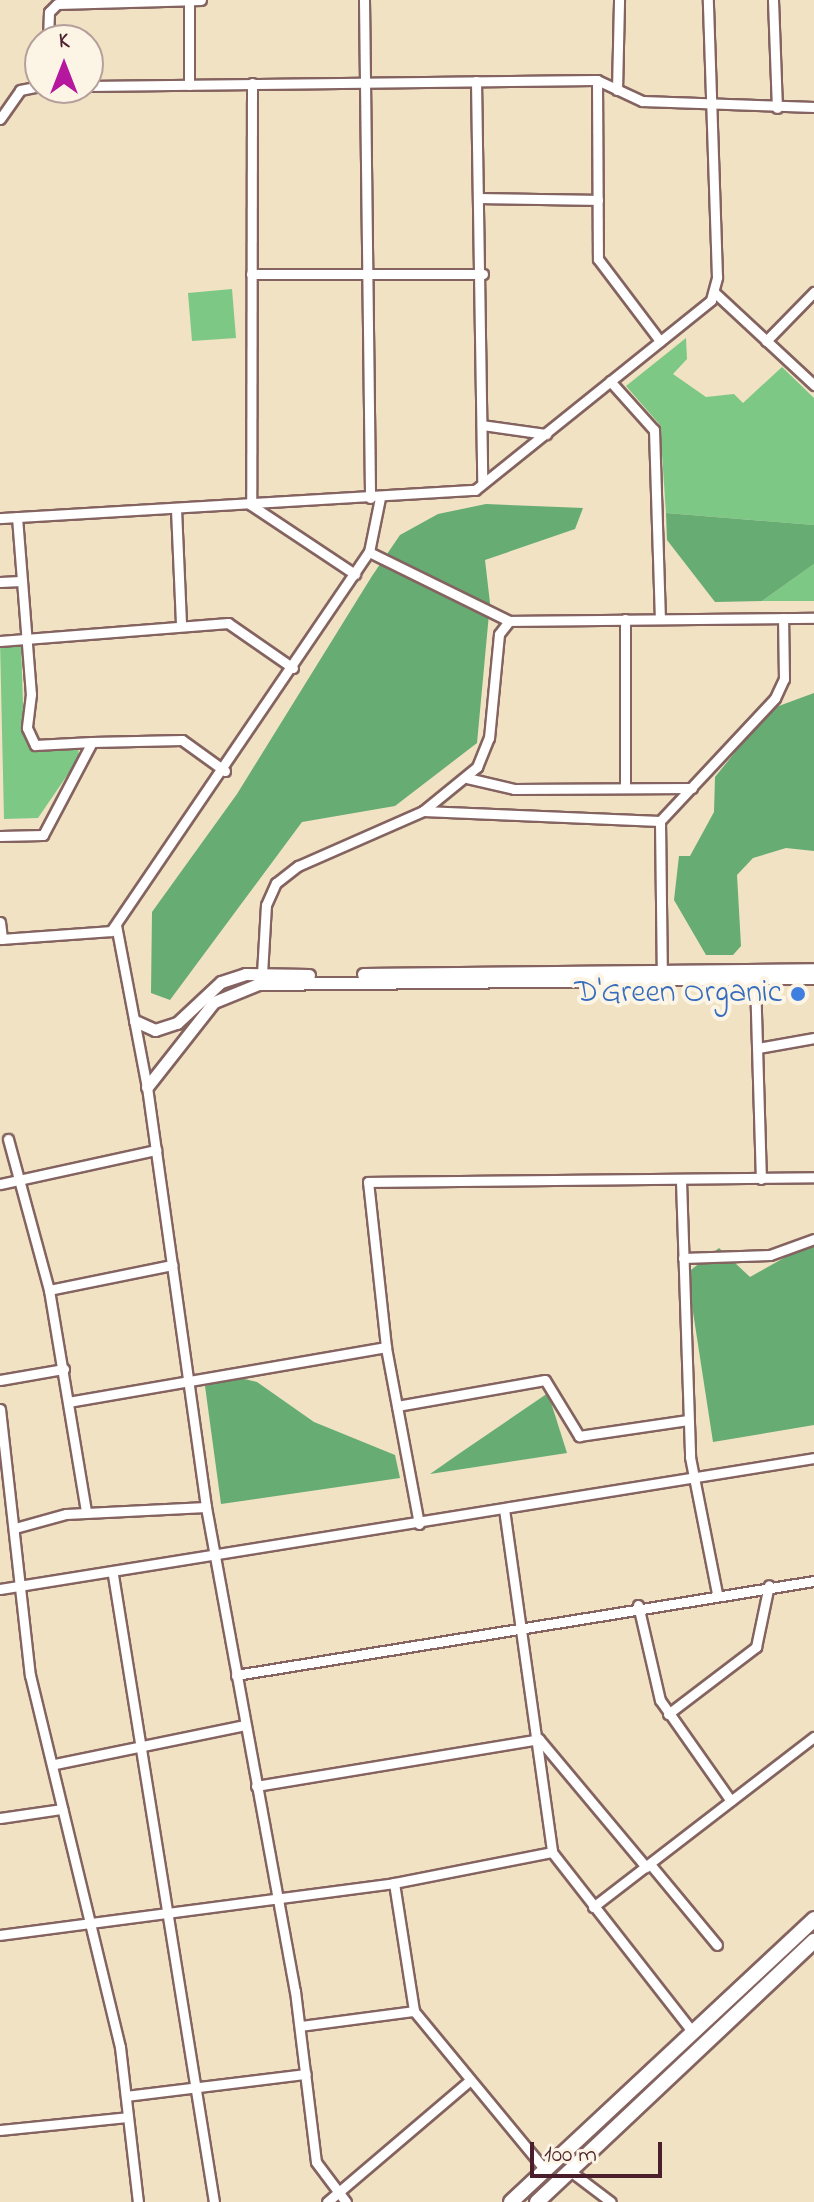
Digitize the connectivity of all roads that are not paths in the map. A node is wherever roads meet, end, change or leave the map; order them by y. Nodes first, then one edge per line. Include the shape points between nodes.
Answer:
1 (201, 0) edge
2 (364, 0) edge
3 (619, 0) edge
4 (708, 0) edge
5 (773, 0) edge
6 (189, 3) junction
7 (49, 24) edge
8 (364, 80) junction
9 (597, 80) junction
10 (476, 81) junction
11 (252, 83) junction
12 (189, 85) junction
13 (104, 86) edge
14 (24, 89) edge
15 (617, 90) junction
16 (814, 107) edge
17 (712, 108) junction
18 (777, 108) junction
19 (0, 119) edge
20 (481, 198) junction
21 (598, 200) junction
22 (251, 274) junction
23 (483, 274) junction
24 (367, 275) junction
25 (714, 292) junction
26 (814, 292) edge
27 (660, 341) junction
28 (766, 341) junction
29 (610, 381) junction
30 (814, 385) edge
31 (482, 425) junction
32 (546, 434) junction
33 (482, 481) junction
34 (375, 498) junction
35 (251, 505) junction
36 (176, 509) junction
37 (17, 517) junction
38 (0, 518) edge
39 (369, 552) junction
40 (355, 574) junction
41 (21, 581) junction
42 (0, 582) edge
43 (783, 618) junction
44 (814, 618) edge
45 (625, 619) junction
46 (660, 619) junction
47 (509, 621) junction
48 (181, 624) junction
49 (28, 638) junction
50 (0, 641) edge
51 (293, 668) junction
52 (92, 742) junction
53 (225, 771) junction
54 (467, 778) junction
55 (625, 788) junction
56 (692, 788) junction
57 (423, 811) junction
58 (660, 821) junction
59 (0, 836) edge
60 (0, 922) edge
61 (116, 925) junction
62 (1, 939) edge
63 (814, 969) edge
64 (262, 974) junction
65 (662, 976) junction
66 (814, 978) edge
67 (755, 979) junction
68 (135, 1021) junction
69 (814, 1038) edge
70 (758, 1048) junction
71 (147, 1087) junction
72 (8, 1139) dead end
73 (156, 1150) junction
74 (21, 1176) junction
75 (814, 1177) edge
76 (761, 1179) junction
77 (681, 1181) junction
78 (0, 1184) edge
79 (814, 1239) edge
80 (683, 1258) junction
81 (172, 1265) junction
82 (49, 1290) junction
83 (386, 1347) junction
84 (64, 1369) junction
85 (0, 1380) edge
86 (190, 1385) junction
87 (68, 1402) junction
88 (397, 1406) junction
89 (0, 1409) edge
90 (688, 1420) junction
91 (814, 1458) edge
92 (695, 1476) junction
93 (206, 1507) junction
94 (504, 1509) junction
95 (86, 1512) junction
96 (419, 1524) junction
97 (15, 1528) junction
98 (217, 1558) junction
99 (113, 1575) junction
100 (814, 1581) edge
101 (769, 1585) junction
102 (21, 1586) junction
103 (0, 1589) edge
104 (717, 1593) junction
105 (638, 1605) junction
106 (525, 1623) junction
107 (236, 1675) junction
108 (668, 1714) junction
109 (245, 1725) junction
110 (814, 1737) edge
111 (539, 1739) junction
112 (139, 1743) junction
113 (55, 1764) junction
114 (256, 1786) junction
115 (731, 1801) junction
116 (62, 1809) junction
117 (0, 1818) edge
118 (552, 1852) junction
119 (648, 1865) junction
120 (394, 1883) junction
121 (275, 1896) junction
122 (593, 1907) junction
123 (170, 1913) junction
124 (90, 1919) junction
125 (814, 1919) edge
126 (0, 1935) edge
127 (814, 1941) edge
128 (717, 1945) dead end
129 (414, 2011) junction
130 (300, 2026) junction
131 (691, 2030) junction
132 (306, 2074) junction
133 (469, 2081) junction
134 (194, 2089) junction
135 (126, 2096) junction
136 (127, 2117) junction
137 (0, 2130) edge
138 (546, 2171) junction
139 (570, 2171) junction
140 (339, 2193) junction
141 (138, 2202) edge
142 (214, 2202) edge
143 (327, 2202) edge
144 (346, 2202) edge
145 (511, 2202) edge
146 (537, 2202) edge
147 (611, 2202) edge

1 - 6 street
2 - 8 street
3 - 15 street
4 - 17 street
5 - 18 street
6 - 7 street via 57,4 49,12
6 - 12 street
8 - 10 street
8 - 11 street
8 - 24 street
9 - 10 street
9 - 15 street
9 - 21 street
10 - 20 street
11 - 12 street
11 - 22 street
12 - 13 street
14 - 19 street
15 - 17 street via 642,101
16 - 18 street
17 - 18 street
17 - 25 street
20 - 21 street
20 - 23 street
21 - 27 street via 601,265
22 - 24 street
22 - 35 street
23 - 24 street
23 - 31 street
24 - 34 street
25 - 27 street
25 - 28 street
26 - 28 street
27 - 29 street
28 - 30 street
29 - 32 street
29 - 46 street via 654,430
31 - 32 street
31 - 33 street
32 - 33 street
33 - 34 street via 475,490
34 - 35 street
34 - 39 street
35 - 36 street
35 - 40 street
36 - 37 street
36 - 48 street
37 - 38 street
37 - 41 street
39 - 40 street
39 - 47 street
40 - 51 street
41 - 42 street
41 - 49 street
43 - 44 street
43 - 46 street
43 - 56 street via 784,679 775,698
45 - 46 street
45 - 47 street
45 - 55 street
47 - 54 street via 499,634 489,738
48 - 49 street
48 - 51 street via 228,623
49 - 50 street
49 - 52 street via 27,728 35,745
51 - 53 street
52 - 53 street via 182,740
52 - 59 street via 43,835
53 - 61 street
54 - 55 street via 514,789
54 - 57 street
55 - 56 street
56 - 58 street
57 - 58 street
57 - 64 street via 298,866 276,883 266,905
58 - 65 street
60 - 62 street
61 - 62 street via 111,931
61 - 68 street
63 - 65 street
64 - 65 street
64 - 68 street via 221,982 177,1023 155,1030
65 - 67 street
65 - 71 street via 235,988 194,1025
66 - 67 street
67 - 70 street
68 - 71 street
69 - 70 street
70 - 76 street
71 - 73 street
72 - 74 street
73 - 74 street
73 - 81 street
74 - 78 street
74 - 82 street
75 - 76 street
76 - 77 street
77 - 80 street
77 - 83 street via 368,1182
79 - 80 street via 770,1255
80 - 90 street
81 - 82 street
81 - 86 street
82 - 84 street
83 - 86 street
83 - 88 street
84 - 85 street
84 - 87 street
86 - 87 street
86 - 93 street
87 - 95 street
88 - 90 street via 541,1379 553,1385 568,1429 579,1436
88 - 96 street
89 - 97 street
90 - 92 street
91 - 92 street
92 - 94 street
92 - 104 street
93 - 95 street
93 - 98 street
94 - 96 street
94 - 106 street
95 - 97 street
96 - 98 street
97 - 102 street
98 - 99 street
98 - 107 street
99 - 102 street
99 - 112 street
100 - 101 street
101 - 104 street
101 - 108 street via 756,1647
102 - 103 street
102 - 113 street via 30,1675
104 - 105 street
105 - 106 street
105 - 108 street via 653,1684
106 - 107 street
106 - 111 street
107 - 109 street
108 - 115 street
109 - 112 street
109 - 114 street
110 - 115 street
111 - 114 street
111 - 118 street
111 - 119 street
112 - 113 street
112 - 123 street
113 - 116 street
114 - 121 street
115 - 119 street
116 - 117 street
116 - 124 street
118 - 120 street
118 - 122 street
119 - 122 street
119 - 128 street
120 - 121 street
120 - 129 street
121 - 123 street
121 - 130 street
122 - 131 street
123 - 124 street
123 - 134 street
124 - 126 street
124 - 135 street
125 - 131 main road
127 - 139 main road
129 - 130 street
129 - 133 street
130 - 132 street
131 - 138 main road
132 - 134 street
132 - 140 street via 316,2162
133 - 138 street
133 - 140 street
134 - 135 street
134 - 142 street
135 - 136 street
136 - 137 street
136 - 141 street
138 - 145 main road
139 - 146 main road
139 - 147 street
140 - 143 street
140 - 144 street

